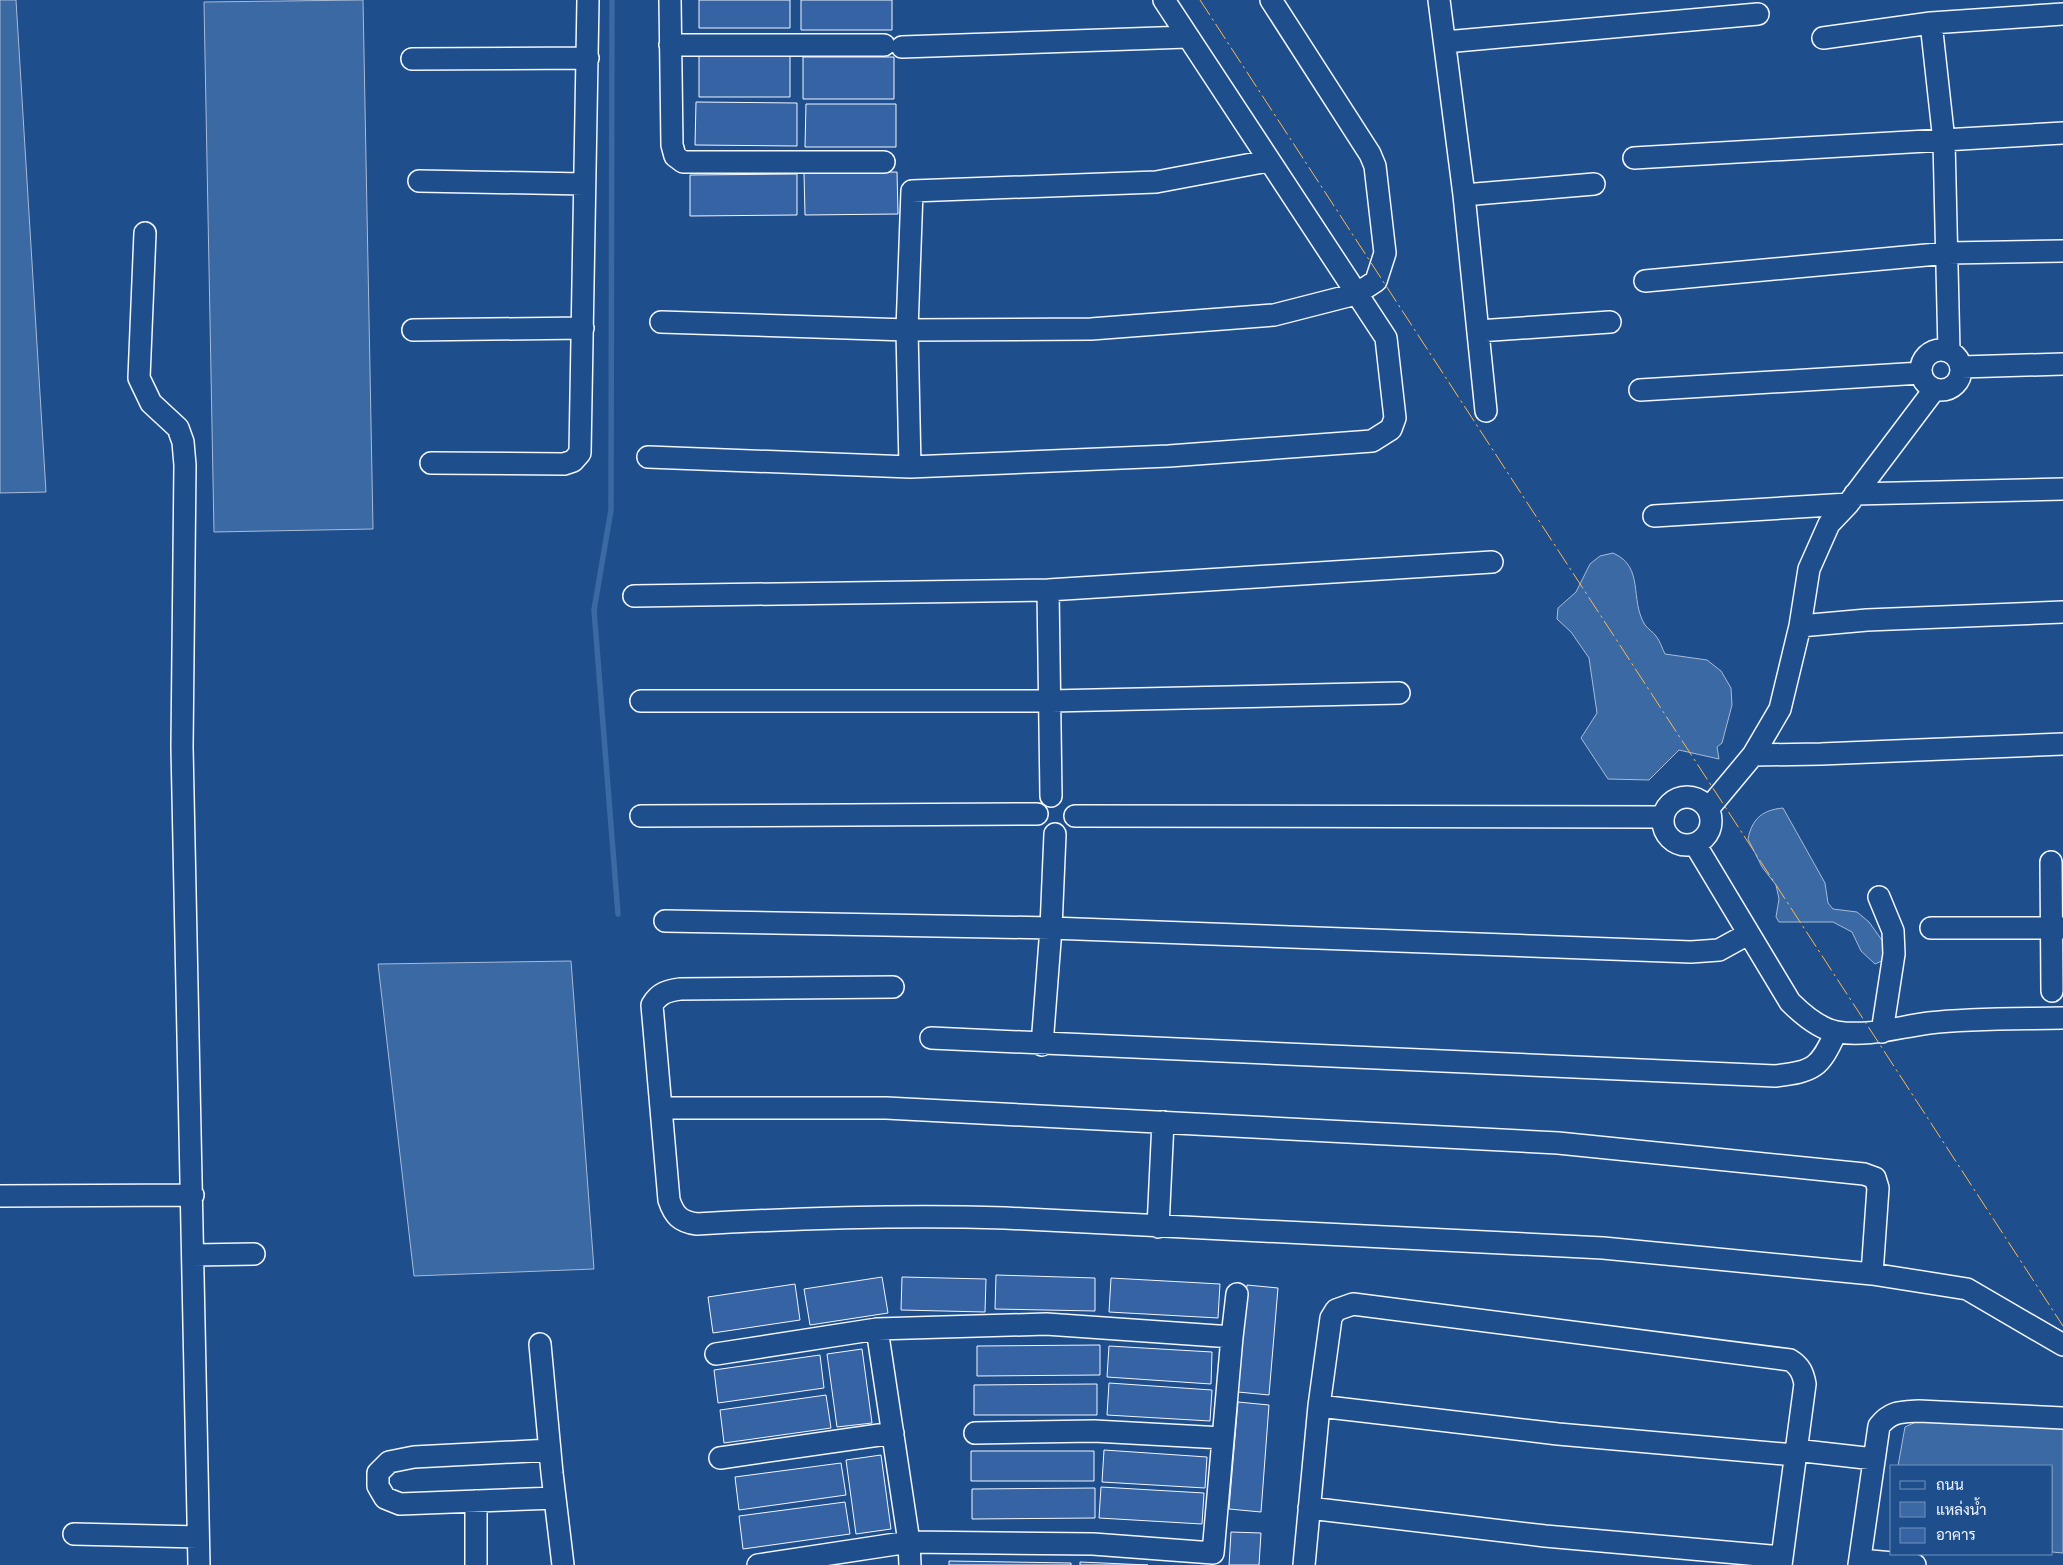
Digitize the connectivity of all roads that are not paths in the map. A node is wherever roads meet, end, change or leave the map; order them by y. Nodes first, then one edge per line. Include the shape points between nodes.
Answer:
1 (588, 0) edge
2 (670, 0) edge
3 (1271, 0) edge
4 (1439, 0) edge
5 (1170, 2) edge
6 (1758, 14) dead end
7 (2063, 14) edge
8 (1931, 23) junction
9 (1187, 38) junction
10 (1823, 38) dead end
11 (1445, 42) junction
12 (670, 46) junction
13 (588, 58) junction
14 (412, 59) dead end
15 (2063, 133) edge
16 (1944, 141) junction
17 (1634, 158) dead end
18 (1268, 161) junction
19 (884, 162) dead end
20 (419, 181) dead end
21 (584, 184) junction
22 (1594, 184) dead end
23 (1464, 195) junction
24 (145, 233) dead end
25 (2063, 251) edge
26 (1948, 253) junction
27 (1644, 280) dead end
28 (1356, 294) junction
29 (661, 322) dead end
30 (1610, 322) dead end
31 (584, 328) junction
32 (413, 330) dead end
33 (907, 330) junction
34 (1478, 330) junction
35 (1955, 359) junction
36 (2063, 364) edge
37 (1921, 373) junction
38 (1640, 390) dead end
39 (1934, 390) junction
40 (1486, 411) dead end
41 (648, 458) dead end
42 (431, 463) dead end
43 (910, 468) junction
44 (2063, 489) edge
45 (1852, 499) junction
46 (1654, 516) dead end
47 (1492, 562) dead end
48 (1048, 590) junction
49 (634, 596) dead end
50 (2063, 612) edge
51 (1800, 626) junction
52 (1398, 692) dead end
53 (641, 701) dead end
54 (1051, 701) junction
55 (2063, 744) edge
56 (1754, 755) junction
57 (1051, 796) junction
58 (1708, 809) junction
59 (1037, 814) junction
60 (641, 816) dead end
61 (1075, 816) junction
62 (1663, 817) junction
63 (1055, 834) junction
64 (1695, 844) junction
65 (2051, 862) dead end
66 (1879, 897) dead end
67 (665, 920) dead end
68 (1051, 928) junction
69 (1931, 928) dead end
70 (2057, 928) edge
71 (1748, 934) junction
72 (893, 987) dead end
73 (2052, 991) dead end
74 (2063, 1018) edge
75 (1836, 1032) junction
76 (1882, 1032) junction
77 (931, 1038) dead end
78 (1042, 1044) junction
79 (662, 1108) junction
80 (1163, 1122) junction
81 (0, 1196) edge
82 (193, 1196) junction
83 (1158, 1227) junction
84 (254, 1254) dead end
85 (194, 1255) junction
86 (1872, 1274) junction
87 (1237, 1294) dead end
88 (878, 1329) junction
89 (1232, 1337) junction
90 (540, 1344) dead end
91 (2063, 1345) edge
92 (716, 1354) dead end
93 (1319, 1406) junction
94 (2063, 1418) edge
95 (893, 1433) junction
96 (975, 1433) dead end
97 (1223, 1438) junction
98 (550, 1450) junction
99 (1794, 1453) junction
100 (720, 1458) dead end
101 (1874, 1459) junction
102 (554, 1498) junction
103 (476, 1501) junction
104 (1309, 1508) junction
105 (74, 1534) dead end
106 (198, 1537) junction
107 (909, 1542) junction
108 (1213, 1559) edge
109 (1781, 1561) edge
110 (1860, 1563) edge
111 (199, 1565) edge
112 (476, 1565) edge
113 (563, 1565) edge
114 (758, 1565) edge
115 (910, 1565) edge
116 (1304, 1565) edge
117 (1915, 1565) edge

1 - 13 street
2 - 12 street
3 - 28 street via 1375,166 1385,253 1376,281
4 - 11 street
5 - 9 street
6 - 11 street
7 - 8 street
8 - 10 street
8 - 16 street
9 - 12 street via 893,46
9 - 18 street
11 - 23 street
12 - 19 street via 672,144 675,156 683,162
13 - 14 street
13 - 21 street
15 - 16 street
16 - 17 street
16 - 26 street
18 - 28 street
18 - 33 street via 1156,182 912,191
20 - 21 street
21 - 31 street
22 - 23 street
23 - 34 street
24 - 82 street via 139,378 151,403 178,428 185,465 182,747
25 - 26 street
26 - 27 street
26 - 35 street
28 - 33 street via 1274,315 1091,329
28 - 43 street via 1386,338 1391,362 1395,418 1391,428 1372,441 1169,456
29 - 33 street
30 - 34 street
31 - 32 street
31 - 42 street via 580,453 573,461 564,464
33 - 43 street
34 - 40 street
35 - 36 street
35 - 37 street via 1938,350 1928,354 1922,363
35 - 39 street via 1959,381 1948,390
37 - 38 street
37 - 39 street via 1925,383
39 - 45 street
41 - 43 street
44 - 45 street
45 - 46 street
45 - 51 street via 1829,524 1816,551 1809,569
47 - 48 street
48 - 49 street
48 - 54 street
50 - 51 street
51 - 56 street via 1780,709
52 - 54 street
53 - 54 street
54 - 57 street
55 - 56 street
56 - 58 street
57 - 59 street via 1041,803
57 - 61 street via 1063,797 1072,804
58 - 62 street via 1703,803 1687,797 1672,803
58 - 64 street via 1711,826 1702,840
59 - 60 street
59 - 63 street via 1042,827
61 - 62 street
61 - 63 street via 1065,832
62 - 64 street via 1671,840 1678,844
63 - 68 street
64 - 71 street
65 - 70 street
66 - 76 street via 1893,931 1894,954
67 - 68 street
68 - 71 street via 1691,952 1718,950
68 - 78 street
69 - 70 street
70 - 73 street
71 - 75 street via 1790,1002 1805,1017
72 - 79 street via 666,991 657,996 652,1005
74 - 76 street via 1983,1019
75 - 76 street
75 - 78 street via 1824,1058 1812,1068 1797,1074 1775,1076
77 - 78 street
79 - 80 street via 886,1108
79 - 83 street via 669,1200 678,1218 686,1223 912,1215
80 - 83 street
80 - 86 street via 1558,1143 1864,1174 1875,1178 1878,1188
81 - 82 street
82 - 85 street
83 - 86 street via 1603,1248
84 - 85 street
85 - 106 street
86 - 91 street via 1967,1289
87 - 89 street
88 - 89 street via 1046,1324
88 - 92 street
88 - 95 street
89 - 97 street
90 - 98 street
93 - 99 street via 1558,1434
93 - 99 street via 1331,1318 1336,1310 1353,1304 1790,1360 1802,1372 1805,1384
93 - 104 street
94 - 101 street via 1900,1412 1886,1416 1879,1426
95 - 100 street
95 - 107 street
96 - 97 street via 1094,1430
97 - 108 street
98 - 102 street
98 - 103 street via 414,1457 389,1462 378,1473 378,1486 385,1498 400,1504
99 - 101 street
99 - 109 street
101 - 110 street
102 - 103 street
102 - 113 street
103 - 112 street
104 - 109 street
104 - 116 street
105 - 106 street
106 - 111 street
107 - 108 street via 1093,1544
107 - 114 street
107 - 115 street
110 - 117 street

